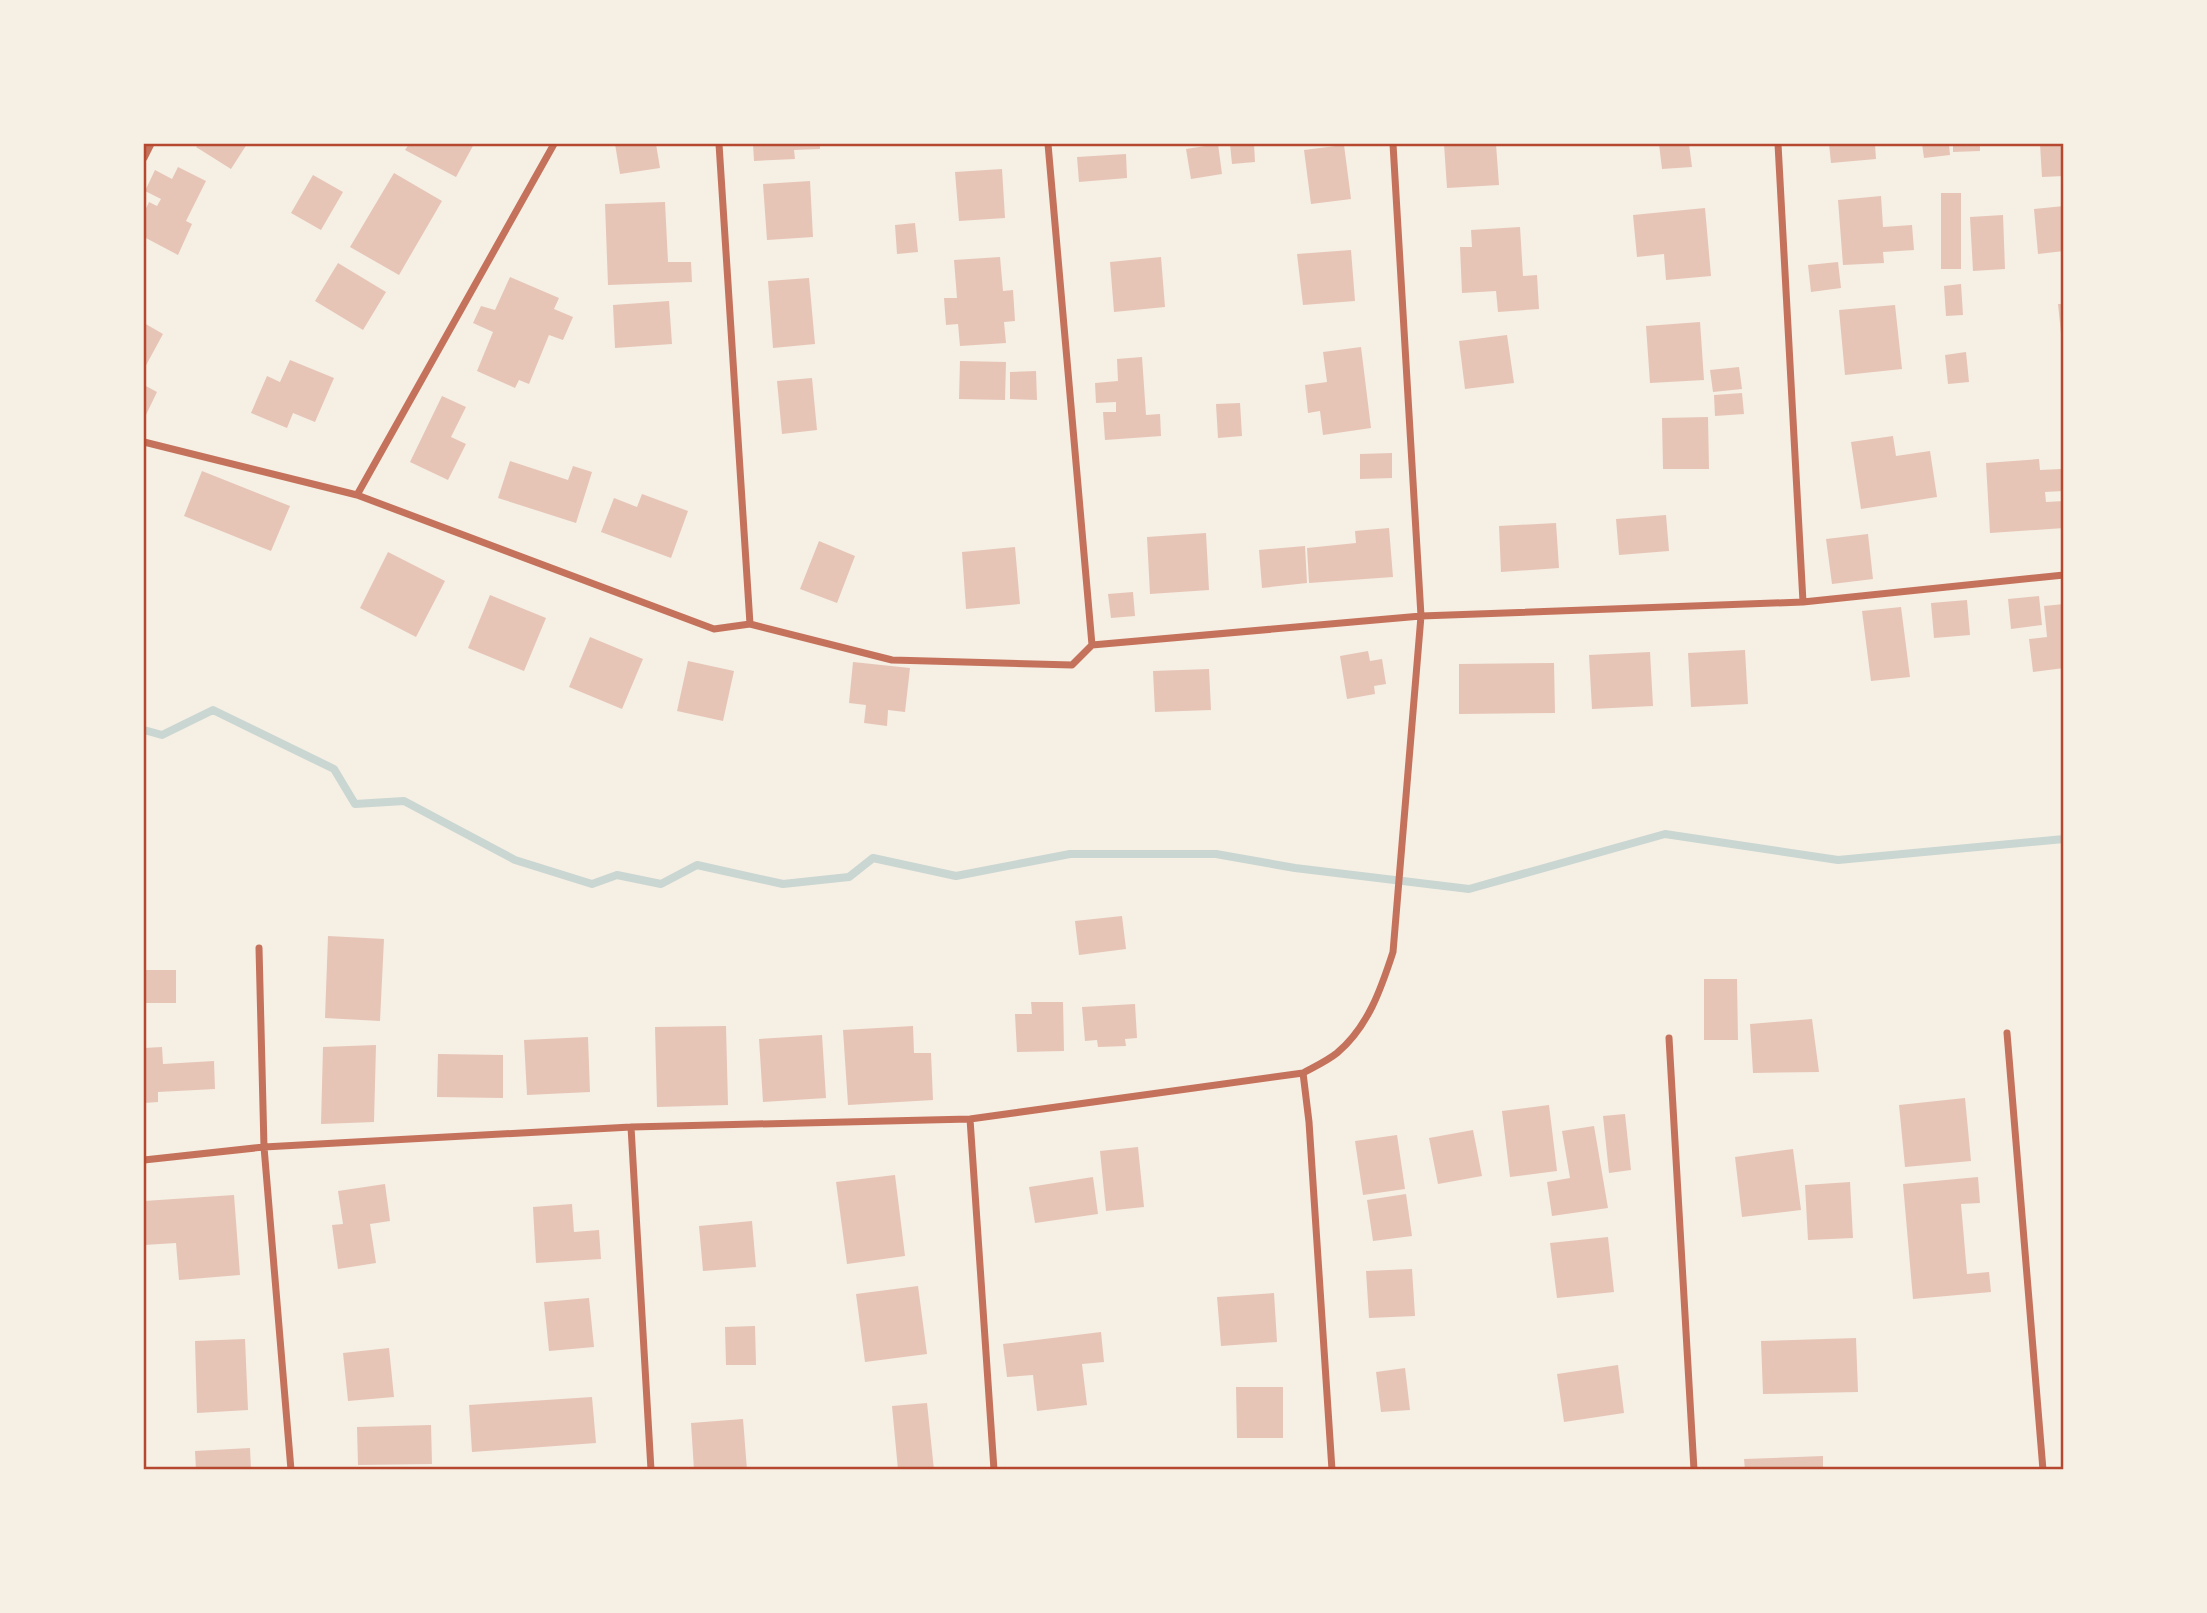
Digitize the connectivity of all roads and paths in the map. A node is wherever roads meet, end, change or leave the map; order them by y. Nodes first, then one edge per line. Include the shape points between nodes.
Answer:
1 (151, 144) edge
2 (554, 144) edge
3 (719, 144) edge
4 (1048, 144) edge
5 (1393, 144) edge
6 (1779, 144) edge
7 (144, 158) edge
8 (144, 442) edge
9 (358, 495) junction
10 (2063, 575) edge
11 (1803, 602) junction
12 (1420, 616) junction
13 (750, 624) junction
14 (1091, 645) junction
15 (259, 948) dead end
16 (2007, 1032) dead end
17 (1669, 1038) dead end
18 (1303, 1073) junction
19 (971, 1119) junction
20 (631, 1127) junction
21 (264, 1147) junction
22 (144, 1160) edge
23 (291, 1469) edge
24 (651, 1469) edge
25 (994, 1469) edge
26 (1332, 1469) edge
27 (1694, 1469) edge
28 (2043, 1469) edge

1 - 7 street
2 - 9 street
3 - 13 street
4 - 14 street
5 - 12 street
6 - 11 street
8 - 9 street
9 - 13 street via 714,629
10 - 11 street
11 - 12 street
12 - 14 street
12 - 18 street via 1393,952 1378,997 1361,1027 1336,1054
13 - 14 street via 892,660 1072,665
15 - 21 street
16 - 28 street
17 - 27 street
18 - 19 street
18 - 26 street
19 - 20 street
19 - 25 street
20 - 21 street
20 - 24 street
21 - 22 street
21 - 23 street

